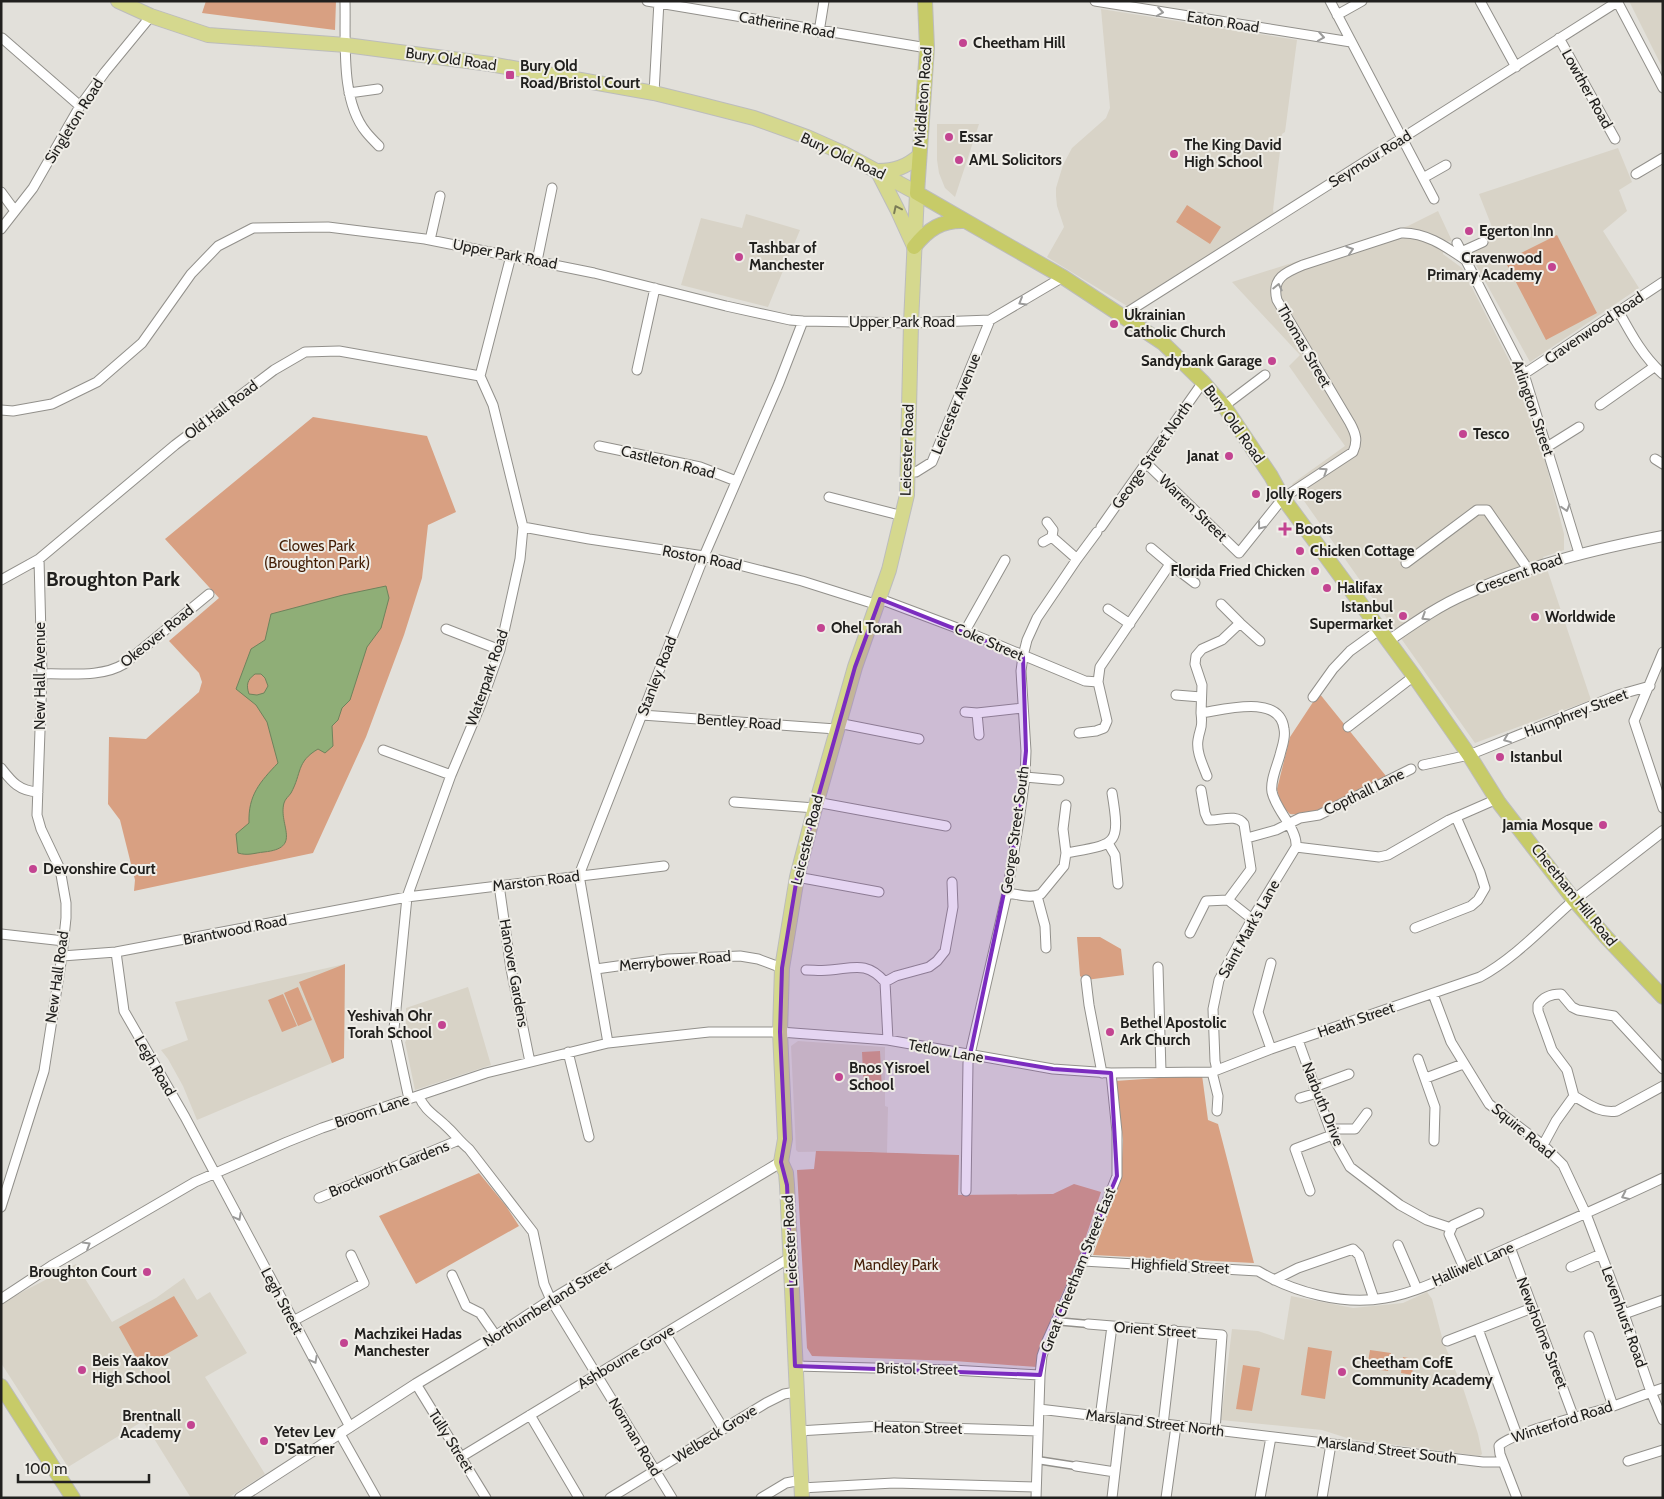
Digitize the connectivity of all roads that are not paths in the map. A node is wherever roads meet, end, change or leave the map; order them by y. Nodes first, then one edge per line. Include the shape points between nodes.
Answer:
1 (118, 1) edge
2 (345, 1) edge
3 (647, 1) edge
4 (824, 1) edge
5 (925, 1) edge
6 (1095, 1) edge
7 (1330, 1) edge
8 (1362, 1) edge
9 (1480, 1) edge
10 (658, 2) edge
11 (1617, 2) edge
12 (1338, 15) junction
13 (151, 16) junction
14 (819, 32) junction
15 (2, 38) edge
16 (1558, 38) junction
17 (1351, 42) junction
18 (346, 45) junction
19 (927, 48) junction
20 (1516, 67) junction
21 (1663, 88) edge
22 (378, 89) dead end
23 (349, 93) junction
24 (654, 93) junction
25 (80, 106) junction
26 (1402, 139) junction
27 (1615, 139) dead end
28 (379, 146) dead end
29 (919, 156) junction
30 (1663, 158) edge
31 (1446, 164) dead end
32 (877, 171) junction
33 (1636, 174) dead end
34 (1423, 178) junction
35 (552, 188) dead end
36 (1, 192) edge
37 (917, 193) junction
38 (440, 196) dead end
39 (1434, 198) dead end
40 (15, 211) junction
41 (966, 221) junction
42 (1, 229) edge
43 (430, 240) junction
44 (1483, 242) dead end
45 (1457, 243) dead end
46 (914, 247) junction
47 (1463, 255) junction
48 (512, 256) junction
49 (537, 261) junction
50 (1063, 277) junction
51 (1661, 285) edge
52 (655, 288) junction
53 (1618, 312) junction
54 (1123, 315) junction
55 (990, 320) junction
56 (803, 321) junction
57 (911, 323) junction
58 (1654, 367) junction
59 (637, 370) dead end
60 (1524, 374) junction
61 (1663, 374) edge
62 (1265, 375) dead end
63 (480, 376) junction
64 (1203, 382) junction
65 (1600, 405) dead end
66 (1224, 406) junction
67 (1, 410) edge
68 (1579, 427) dead end
69 (599, 446) dead end
70 (1547, 447) junction
71 (1654, 459) dead end
72 (1146, 463) junction
73 (1663, 464) edge
74 (908, 471) junction
75 (736, 481) junction
76 (829, 497) dead end
77 (1284, 498) junction
78 (903, 516) junction
79 (1047, 522) dead end
80 (523, 527) junction
81 (1099, 529) joint
82 (1663, 536) edge
83 (1052, 537) junction
84 (1043, 542) dead end
85 (1151, 548) dead end
86 (1579, 553) junction
87 (1240, 554) joint
88 (704, 556) junction
89 (39, 559) junction
90 (1077, 559) junction
91 (1006, 560) dead end
92 (1406, 563) dead end
93 (1170, 564) junction
94 (1528, 569) junction
95 (1, 580) edge
96 (1195, 583) dead end
97 (209, 594) dead end
98 (879, 602) junction
99 (1221, 604) dead end
100 (1108, 609) dead end
101 (1240, 623) junction
102 (1130, 624) junction
103 (446, 629) dead end
104 (1379, 630) junction
105 (965, 631) junction
106 (1260, 641) dead end
107 (1388, 641) junction
108 (500, 650) junction
109 (1663, 652) edge
110 (1023, 656) junction
111 (42, 674) junction
112 (1414, 676) junction
113 (1098, 682) junction
114 (1650, 686) junction
115 (1176, 695) dead end
116 (1201, 697) junction
117 (1313, 697) dead end
118 (1022, 708) junction
119 (965, 712) dead end
120 (977, 713) junction
121 (1201, 713) junction
122 (642, 715) junction
123 (837, 726) junction
124 (1348, 727) dead end
125 (1079, 733) dead end
126 (979, 735) dead end
127 (919, 740) dead end
128 (383, 750) dead end
129 (1469, 755) junction
130 (1423, 765) dead end
131 (1, 768) edge
132 (1412, 769) dead end
133 (451, 775) junction
134 (1208, 776) dead end
135 (1025, 777) junction
136 (1059, 780) dead end
137 (1201, 790) dead end
138 (38, 792) junction
139 (1112, 793) dead end
140 (1497, 799) junction
141 (734, 802) dead end
142 (1066, 804) dead end
143 (815, 805) junction
144 (1663, 808) edge
145 (1456, 817) junction
146 (1287, 824) junction
147 (946, 826) dead end
148 (1663, 831) edge
149 (1247, 838) junction
150 (1108, 843) junction
151 (1296, 847) junction
152 (1066, 853) junction
153 (664, 866) dead end
154 (579, 876) junction
155 (797, 876) junction
156 (952, 882) dead end
157 (1118, 884) dead end
158 (499, 885) junction
159 (879, 892) dead end
160 (1007, 893) junction
161 (1037, 896) junction
162 (407, 897) junction
163 (1228, 900) junction
164 (1574, 900) junction
165 (1252, 919) junction
166 (1415, 928) dead end
167 (1190, 933) dead end
168 (1, 934) edge
169 (64, 940) junction
170 (1046, 948) dead end
171 (116, 952) junction
172 (62, 956) junction
173 (1271, 963) dead end
174 (1158, 967) dead end
175 (596, 968) junction
176 (782, 968) junction
177 (806, 970) dead end
178 (1086, 980) dead end
179 (885, 982) junction
180 (1433, 994) junction
181 (1663, 997) edge
182 (780, 1032) junction
183 (888, 1040) junction
184 (1298, 1040) junction
185 (608, 1043) junction
186 (1271, 1050) junction
187 (568, 1052) junction
188 (970, 1055) junction
189 (1418, 1059) dead end
190 (530, 1062) junction
191 (1463, 1064) junction
192 (1663, 1069) edge
193 (1214, 1071) junction
194 (1160, 1072) junction
195 (1106, 1073) junction
196 (1349, 1074) dead end
197 (1426, 1078) junction
198 (1663, 1086) edge
199 (1315, 1090) junction
200 (419, 1096) junction
201 (1574, 1096) junction
202 (1300, 1098) dead end
203 (409, 1099) junction
204 (1216, 1111) dead end
205 (1367, 1113) dead end
206 (1331, 1132) junction
207 (589, 1137) dead end
208 (459, 1140) junction
209 (1434, 1141) dead end
210 (1542, 1145) junction
211 (781, 1162) junction
212 (215, 1174) junction
213 (1663, 1178) edge
214 (966, 1191) dead end
215 (1310, 1191) dead end
216 (319, 1198) dead end
217 (1, 1207) edge
218 (1479, 1213) dead end
219 (1586, 1214) junction
220 (1451, 1228) junction
221 (1398, 1245) dead end
222 (1510, 1247) junction
223 (1601, 1254) junction
224 (351, 1256) dead end
225 (791, 1257) junction
226 (1083, 1261) junction
227 (1571, 1267) dead end
228 (1464, 1268) junction
229 (452, 1275) dead end
230 (1274, 1280) junction
231 (1417, 1289) junction
232 (1, 1299) edge
233 (1374, 1299) junction
234 (551, 1300) junction
235 (1663, 1300) edge
236 (1532, 1308) junction
237 (1624, 1314) junction
238 (293, 1321) junction
239 (1055, 1321) junction
240 (1088, 1324) joint
241 (1112, 1326) junction
242 (1478, 1329) junction
243 (1174, 1330) junction
244 (665, 1333) junction
245 (496, 1336) junction
246 (1589, 1336) dead end
247 (1447, 1341) dead end
248 (795, 1366) junction
249 (597, 1375) junction
250 (1040, 1375) junction
251 (416, 1384) junction
252 (1, 1386) edge
253 (1663, 1388) edge
254 (796, 1392) junction
255 (1651, 1392) junction
256 (1613, 1406) junction
257 (1038, 1409) junction
258 (530, 1415) junction
259 (1100, 1418) junction
260 (1574, 1418) junction
261 (1121, 1420) junction
262 (1663, 1420) edge
263 (1162, 1424) junction
264 (1176, 1426) junction
265 (350, 1427) junction
266 (723, 1428) junction
267 (1038, 1430) junction
268 (1214, 1430) junction
269 (798, 1431) junction
270 (340, 1434) junction
271 (1517, 1435) junction
272 (1271, 1437) junction
273 (1331, 1444) junction
274 (1663, 1450) edge
275 (461, 1457) junction
276 (1037, 1460) junction
277 (1628, 1461) dead end
278 (1503, 1462) junction
279 (1076, 1466) joint
280 (656, 1471) junction
281 (1115, 1472) junction
282 (1036, 1487) junction
283 (801, 1488) edge
284 (72, 1498) edge
285 (240, 1498) edge
286 (376, 1498) edge
287 (486, 1498) edge
288 (579, 1498) edge
289 (610, 1498) edge
290 (672, 1498) edge
291 (761, 1498) edge
292 (1036, 1498) edge
293 (1112, 1498) edge
294 (1166, 1498) edge
295 (1260, 1498) edge
296 (1322, 1498) edge
297 (1516, 1498) edge

1 - 13 main road, Bury Old Road
2 - 18 street
3 - 10 street, Catherine Road
4 - 14 street
5 - 19 highway, Middleton Road
6 -> 17 street, Eaton Road
7 - 12 street
8 - 12 street
9 - 20 street
10 - 14 street, Catherine Road
10 - 24 street
11 - 16 street, Seymour Road
11 - 21 street
12 - 17 street
13 - 18 main road, Bury Old Road via 208,35
13 - 25 street, Singleton Road
14 - 19 street, Catherine Road
15 - 25 street
16 - 20 street, Seymour Road
16 - 27 street, Lowther Road
17 - 26 street
18 - 23 street
18 - 24 main road, Bury Old Road via 490,64
19 - 29 highway, Middleton Road
20 - 26 street, Seymour Road
22 - 23 street
23 - 28 street via 365,131
24 - 32 main road, Bury Old Road via 754,118 807,137
25 - 40 street, Singleton Road via 33,188
26 - 34 street
26 - 54 street, Seymour Road
29 - 32 main road via 903,168
29 - 37 highway, Middleton Road
30 - 33 street
31 - 34 street
32 - 37 main road, Bury Old Road
46 -> 32 main road
34 - 39 street
35 - 49 street
36 - 40 street
37 - 41 highway, Bury Old Road
37 - 46 main road, Leicester Road
38 - 43 street
40 - 42 street, Singleton Road
41 - 46 highway via 955,220 936,226
41 - 50 highway, Bury Old Road
43 - 48 street, Upper Park Road
43 - 67 street, Upper Park Road via 328,227 253,228 218,246 191,274 142,343 97,382 52,404
44 - 47 street
45 - 47 street, Arlington Street
46 - 57 main road, Leicester Road
47 - 60 street, Arlington Street
77 -> 47 street, Thomas Street via 1353,452 1357,437 1277,300 1279,280 1285,273 1303,265 1401,233 1425,236
48 - 49 street, Upper Park Road
48 - 63 street
49 - 52 street, Upper Park Road
50 - 54 highway, Bury Old Road
50 -> 55 street, Upper Park Road
51 - 53 street, Cravenwood Road
52 - 56 street, Upper Park Road
52 - 59 street
53 - 58 street
53 - 60 street, Cravenwood Road
54 - 64 highway, Bury Old Road via 1163,343
55 - 57 street, Upper Park Road
55 - 74 street, Leicester Avenue via 932,462 916,472
56 - 57 street, Upper Park Road
56 - 75 street, Stanley Road
57 - 74 main road, Leicester Road
58 - 61 street
58 - 65 street
60 - 70 street, Arlington Street
62 - 66 street
63 - 80 street, Waterpark Road via 494,405
63 - 89 street, Old Hall Road via 339,351 305,352 274,370 175,445
64 - 66 highway, Bury Old Road
64 - 72 street, George Street North
66 - 77 highway, Bury Old Road
68 - 70 street
69 - 75 street, Castleton Road via 700,467
70 -> 86 street, Arlington Street
71 - 73 street
72 - 81 street, George Street North
72 - 87 street, Warren Street
74 - 78 main road, Leicester Road
75 - 88 street, Stanley Road
76 - 78 street
77 -> 87 street, Thomas Street
77 - 104 highway, Bury Old Road
78 - 98 main road, Leicester Road
79 - 83 street via 1053,530
80 - 88 street, Roston Road
80 - 108 street, Waterpark Road via 520,559
81 - 90 street, George Street South
82 - 86 street, Crescent Road
83 - 84 street
83 - 90 street
85 - 93 street
86 - 94 street, Crescent Road
88 - 98 street, Roston Road
88 - 122 street, Stanley Road
89 - 95 street, Old Hall Road
89 - 111 street, New Hall Avenue
90 - 110 street, George Street South via 1037,618
91 - 105 street
92 - 94 street via 1477,510 1487,510
93 - 96 street
93 - 102 street
94 -> 107 street, Crescent Road via 1464,594
97 - 111 street, Okeover Road via 115,670
98 - 105 street, Coke Street
98 - 123 main road, Leicester Road
99 - 101 street
100 - 102 street
101 - 106 street
101 - 116 street via 1222,640 1202,649 1196,656
102 - 113 street via 1100,667
103 - 108 street
104 - 107 highway, Bury Old Road
104 - 117 street via 1350,651
105 - 110 street, Coke Street
107 - 112 highway, Cheetham Hill Road
108 - 133 street, Waterpark Road
109 - 114 street
110 - 113 street, Coke Street via 1085,681
110 - 118 street, George Street South
111 - 138 street, New Hall Avenue
112 - 124 street
112 - 129 highway, Cheetham Hill Road
113 - 125 street via 1107,721 1104,728
114 -> 129 street, Humphrey Street via 1618,695
114 - 144 street via 1634,721
115 - 116 street
116 - 121 street
118 - 120 street
118 - 135 street, George Street South
119 - 120 street
120 - 126 street
121 - 134 street via 1203,726 1197,742
121 - 146 street via 1261,706 1282,721 1284,739 1272,787
122 - 123 street, Bentley Road
122 - 154 street, Stanley Road
123 - 127 street, Bentley Road
123 - 143 main road, Leicester Road
128 - 133 street
129 - 130 street, Copthall Lane
129 - 140 highway, Cheetham Hill Road
131 - 138 street via 20,789
132 - 146 street, Copthall Lane via 1319,815
133 - 162 street, Waterpark Road
135 - 136 street
135 - 160 street, George Street South
137 - 149 street via 1208,820 1241,820
138 - 169 street, New Hall Road via 39,823 64,885
139 - 150 street via 1117,822
140 - 145 street
140 - 164 highway, Cheetham Hill Road
141 - 143 street
142 - 152 street via 1063,829
143 - 147 street
143 - 155 main road, Leicester Road
145 - 151 street via 1401,849 1379,857
145 - 166 street via 1485,888 1471,906
146 - 149 street, Copthall Lane
146 - 151 street
148 - 164 street
149 - 163 street via 1251,869
150 - 152 street via 1100,848
150 - 157 street via 1114,855
151 - 165 street, Saint Mark's Lane
152 - 161 street via 1064,866 1045,891
153 - 154 street, Marston Road
154 - 158 street, Marston Road
154 - 175 street
155 - 159 street
155 - 176 main road, Leicester Road
156 - 179 street via 954,900 945,951 929,967
158 - 162 street, Marston Road
158 - 190 street, Hanover Gardens
160 - 161 street
160 - 188 street, George Street South
161 - 170 street via 1045,926
162 - 171 street, Brantwood Road
162 - 203 street, Waterpark Road via 394,1029
163 - 165 street
163 - 167 street via 1203,898
164 - 180 street, Heath Street via 1493,970
164 - 181 highway, Cheetham Hill Road
165 - 193 street, Saint Mark's Lane via 1219,980 1213,1009
168 - 169 street
169 - 172 street, New Hall Road
171 - 172 street, Brantwood Road
171 - 212 street, Legh Road via 124,1011
172 - 217 street, New Hall Road via 44,1071
173 - 186 street via 1258,1012
174 - 194 street
175 - 176 street, Merrybower Road via 668,959 740,956
175 - 185 street
176 - 182 main road, Leicester Road
177 - 179 street via 867,968
178 - 195 street, Great Cheetham Street East
179 - 183 street
180 - 184 street, Heath Street
180 - 191 street, Squire Road via 1445,1029
182 - 183 street, Tetlow Lane
182 - 185 street, Broom Lane via 709,1032
182 - 211 main road, Leicester Road via 785,1139
183 - 188 street, Tetlow Lane
184 - 186 street, Heath Street
184 - 199 street, Narbuth Drive
185 - 187 street, Broom Lane
186 - 193 street, Heath Street
187 - 190 street, Broom Lane
187 - 207 street
188 - 195 street, Tetlow Lane via 1054,1069
188 - 214 street, George Street South
189 - 197 street
190 - 200 street, Broom Lane
191 - 197 street
191 - 210 street, Squire Road via 1489,1104
192 - 201 street via 1614,1016 1578,1010 1561,994 1554,994 1540,1002 1538,1012 1552,1050 1567,1070
193 - 194 street, Heath Street
193 - 204 street, Saint Mark's Lane via 1218,1096
194 - 195 street, Heath Street
195 - 226 street, Great Cheetham Street East via 1117,1132 1117,1176
196 - 199 street
197 - 209 street via 1435,1107
198 - 201 street via 1610,1112
199 - 202 street
199 - 206 street, Narbuth Drive
200 - 203 street, Broom Lane
200 - 208 street, Norman Road via 430,1113
201 - 210 street
203 - 212 street, Broom Lane via 296,1138
205 - 206 street via 1355,1129
206 - 215 street via 1295,1149
206 - 220 street, Narbuth Drive via 1350,1167 1400,1205 1427,1220
208 - 216 street, Brockworth Gardens
208 - 234 street, Norman Road via 533,1232 544,1284
210 - 219 street, Squire Road via 1563,1165
211 - 225 main road, Leicester Road via 786,1173
211 - 234 street, Northumberland Street
232 -> 212 street, Broom Lane via 169,1196
212 -> 238 street, Legh Street
213 -> 219 street, Halliwell Lane
218 - 220 street
219 - 222 street, Halliwell Lane
219 - 223 street, Levenhurst Road
220 - 228 street via 1449,1234
221 - 231 street
222 - 228 street, Halliwell Lane
222 - 236 street, Newsholme Street
223 - 227 street
223 - 237 street, Levenhurst Road
224 - 238 street via 364,1283
225 - 244 street, Ashbourne Grove
225 - 248 main road, Leicester Road
226 - 230 street, Highfield Street via 1258,1271
226 - 239 street, Great Cheetham Street East
228 - 231 street, Halliwell Lane
229 - 245 street via 466,1306 480,1313
230 - 233 street, Halliwell Lane via 1312,1293 1346,1299
230 - 233 street via 1298,1268 1354,1249
231 - 233 street, Halliwell Lane
234 - 245 street, Northumberland Street
234 - 249 street, Norman Road
235 - 237 street
236 - 242 street
236 - 260 street, Newsholme Street
237 - 255 street, Levenhurst Road
238 -> 265 street, Legh Street
239 - 240 street
239 - 250 street, Great Cheetham Street East via 1042,1356
240 - 241 street, Orient Street
241 - 243 street, Orient Street
241 - 259 street
242 - 247 street
242 - 271 street
243 - 263 street
243 - 268 street, Orient Street via 1222,1335
244 - 249 street, Ashbourne Grove
244 - 266 street
245 - 251 street, Northumberland Street
246 - 256 street
248 - 250 street, Bristol Street
248 - 254 main road, Leicester Road
249 - 258 street, Ashbourne Grove
249 - 280 street, Norman Road
250 - 257 street, Great Cheetham Street East
251 - 265 street, Northumberland Street
251 - 275 street, Tully Street
252 - 284 highway
253 - 255 street, Winterford Road
254 - 266 street, Welbeck Grove via 784,1394
254 - 269 main road, Leicester Road
255 - 256 street, Winterford Road
255 - 262 street, Levenhurst Road
256 - 260 street, Winterford Road
257 - 259 street, Marsland Street North
257 - 267 street, Great Cheetham Street East
258 - 275 street, Ashbourne Grove
258 - 288 street
259 - 261 street, Marsland Street North
260 - 271 street, Winterford Road
261 - 263 street, Marsland Street North
261 - 281 street
263 - 264 street, Marsland Street North
264 - 268 street, Marsland Street North
264 - 294 street
265 - 270 street, Northumberland Street
266 - 280 street, Welbeck Grove
267 - 269 street, Heaton Street via 881,1426
267 - 276 street, Great Cheetham Street East
268 - 272 street, Marsland Street North
269 - 283 main road, Leicester Road
270 - 285 street, Northumberland Street
270 - 286 street
271 - 278 street, Winterford Road via 1498,1446
272 - 273 street, Marsland Street South
272 - 295 street
273 - 278 street, Marsland Street South
273 - 296 street
274 - 277 street
275 - 287 street, Tully Street
276 - 279 street
276 - 282 street, Great Cheetham Street East
278 - 297 street, Winterford Road
279 - 281 street
280 - 289 street, Welbeck Grove
280 - 290 street, Norman Road
281 - 293 street
282 - 283 street via 894,1483
282 - 292 street, Great Cheetham Street East
283 - 291 street via 786,1483

